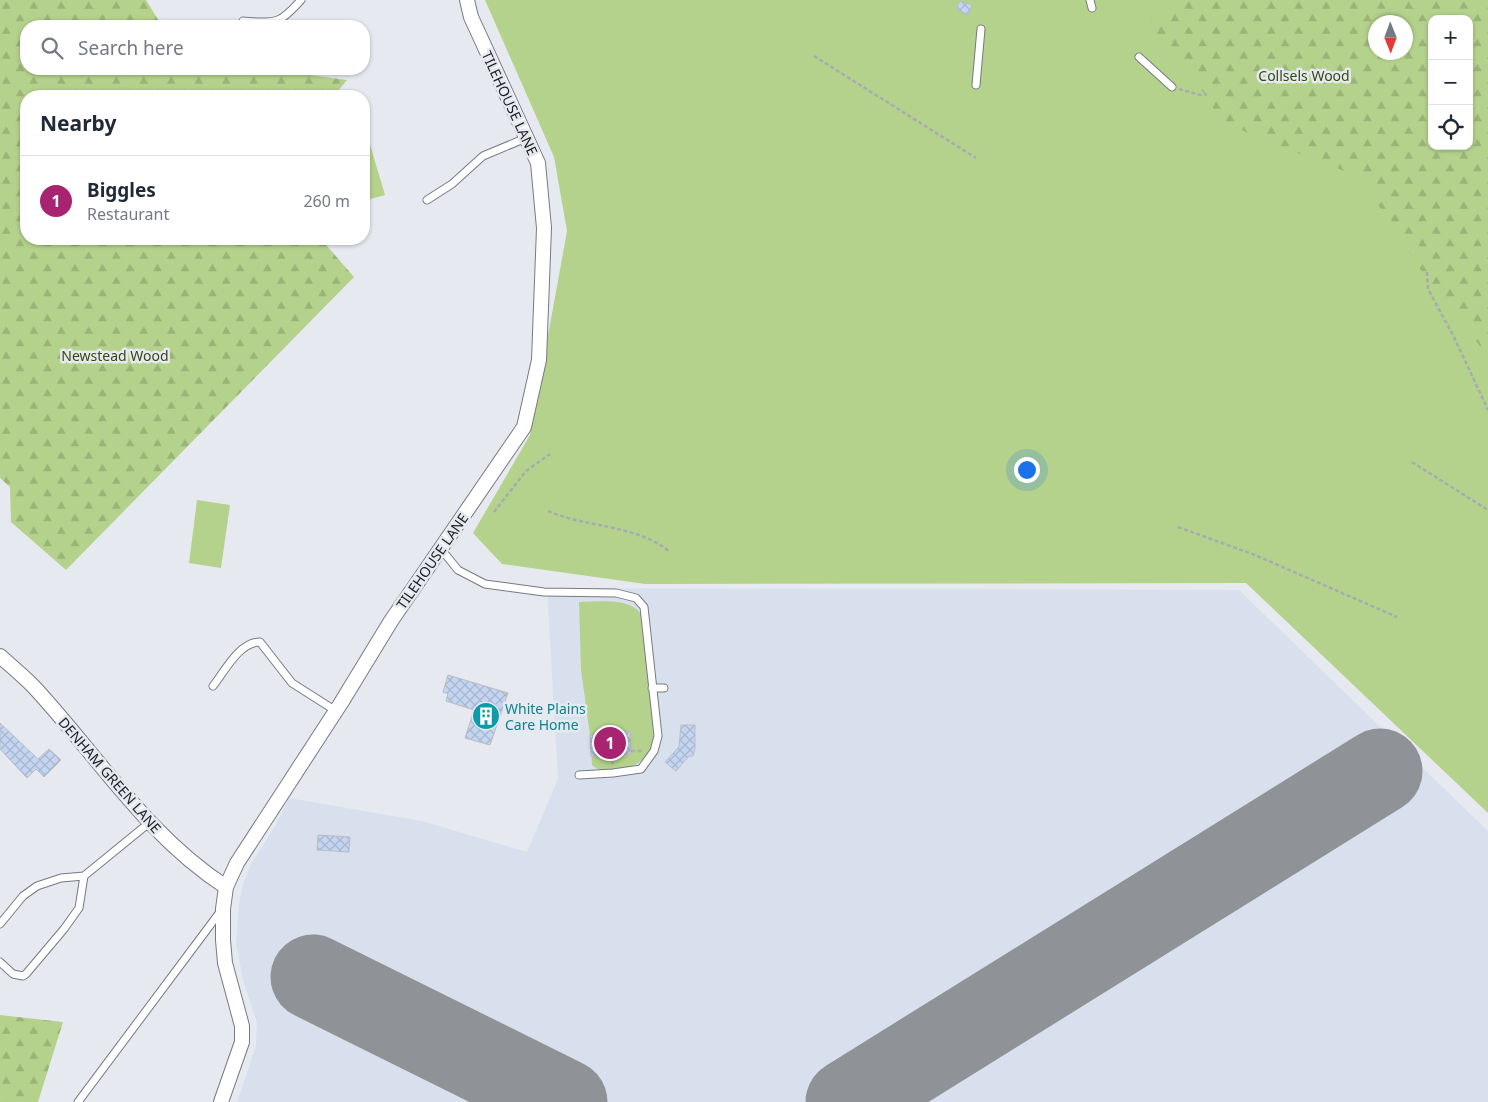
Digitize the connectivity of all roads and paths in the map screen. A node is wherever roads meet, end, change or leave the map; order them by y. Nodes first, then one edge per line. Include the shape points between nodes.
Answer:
1 (301, 0) edge
2 (467, 0) edge
3 (280, 20) edge
4 (981, 29) dead end
5 (814, 56) dead end
6 (1140, 57) dead end
7 (976, 85) dead end
8 (1172, 87) joint
9 (1207, 94) dead end
10 (526, 138) junction
11 (976, 158) dead end
12 (427, 200) dead end
13 (1427, 272) dead end
14 (1488, 410) edge
15 (550, 454) dead end
16 (1412, 462) dead end
17 (1488, 510) edge
18 (548, 511) dead end
19 (494, 512) dead end
20 (1178, 527) dead end
21 (441, 549) junction
22 (669, 551) dead end
23 (1397, 616) dead end
24 (0, 656) edge
25 (213, 686) dead end
26 (652, 688) junction
27 (664, 688) dead end
28 (336, 710) junction
29 (579, 775) dead end
30 (149, 823) junction
31 (84, 876) junction
32 (226, 887) junction
33 (223, 909) junction
34 (0, 924) edge
35 (0, 962) edge
36 (78, 1102) edge
37 (221, 1102) edge

1 - 3 lane via 286,18
2 - 10 street, TILEHOUSE LANE via 471,18
4 - 7 lane
5 - 11 path
6 - 8 lane
8 - 9 path
10 - 12 lane via 483,156 452,184
10 - 21 street, TILEHOUSE LANE via 538,163 544,228 539,360 524,426
13 - 14 path via 1428,289
15 - 19 path via 526,471
16 - 17 path
18 - 22 path via 573,520 625,530
20 - 23 path via 1255,555
21 - 26 lane via 458,570 485,584 544,592 616,593 636,598 644,607
21 - 28 street, TILEHOUSE LANE via 391,621
24 - 30 street, DENHAM GREEN LANE via 33,687
25 - 28 lane via 242,648 252,642 260,642 292,683
26 - 27 lane
26 - 29 lane via 658,736 654,751 641,769
28 - 32 street, TILEHOUSE LANE via 238,862
30 - 31 lane
30 - 32 street, DENHAM GREEN LANE via 205,873
31 - 34 lane via 61,878 37,886 23,896
31 - 35 lane via 79,908 26,974 12,974
32 - 33 street, TILEHOUSE LANE
33 - 36 lane
33 - 37 street, TILEHOUSE LANE via 222,940 242,1026 242,1042

